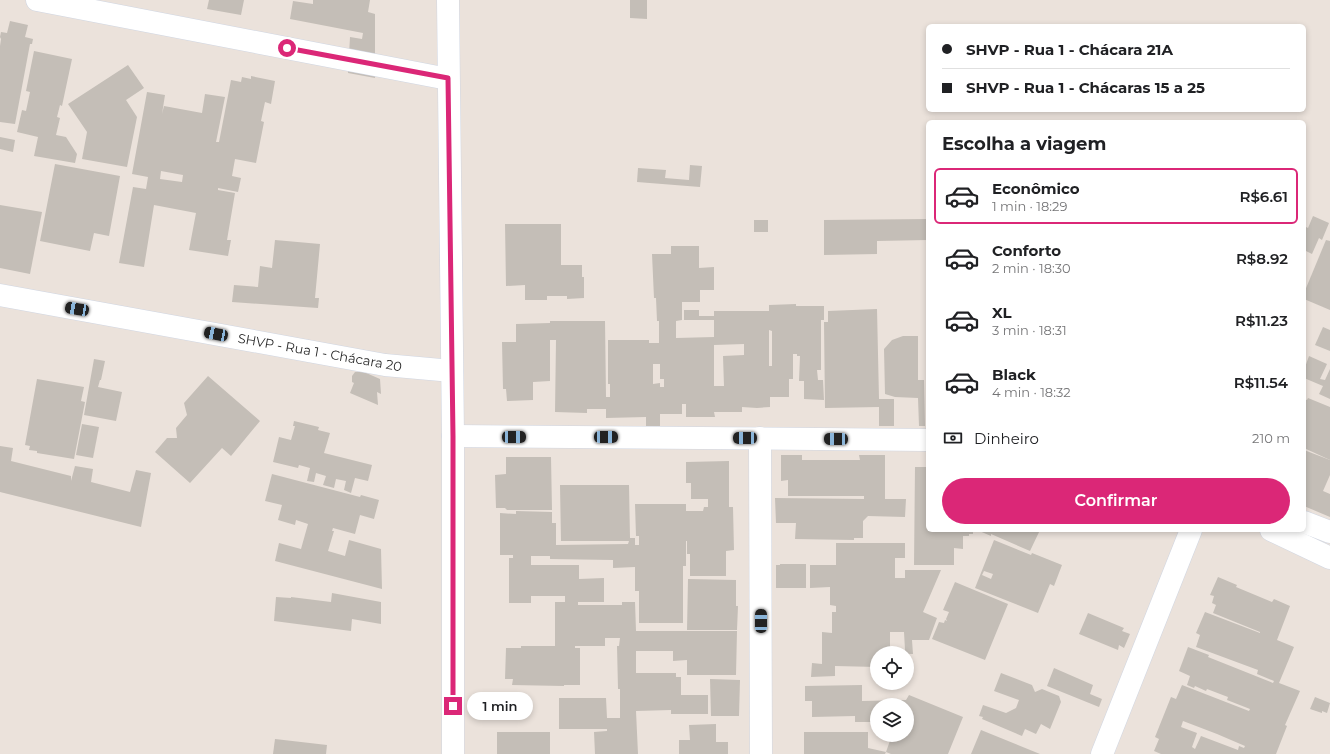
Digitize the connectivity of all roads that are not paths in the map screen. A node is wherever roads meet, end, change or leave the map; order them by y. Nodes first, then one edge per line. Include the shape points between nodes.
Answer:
1 (38, 0) edge
2 (448, 0) edge
3 (448, 78) junction
4 (0, 295) edge
5 (452, 371) junction
6 (453, 436) junction
7 (760, 438) junction
8 (926, 440) edge
9 (1306, 523) edge
10 (1190, 532) edge
11 (1275, 532) edge
12 (1330, 532) edge
13 (1330, 558) edge
14 (454, 754) edge
15 (761, 754) edge
16 (1102, 754) edge

1 - 3 street
2 - 3 street
3 - 5 street
4 - 5 street, SHVP - Rua 1 - Chácara 20 via 386,365
5 - 6 street
6 - 7 street
6 - 14 street
7 - 8 street
7 - 15 street
9 - 12 street
10 - 16 street
11 - 13 street

